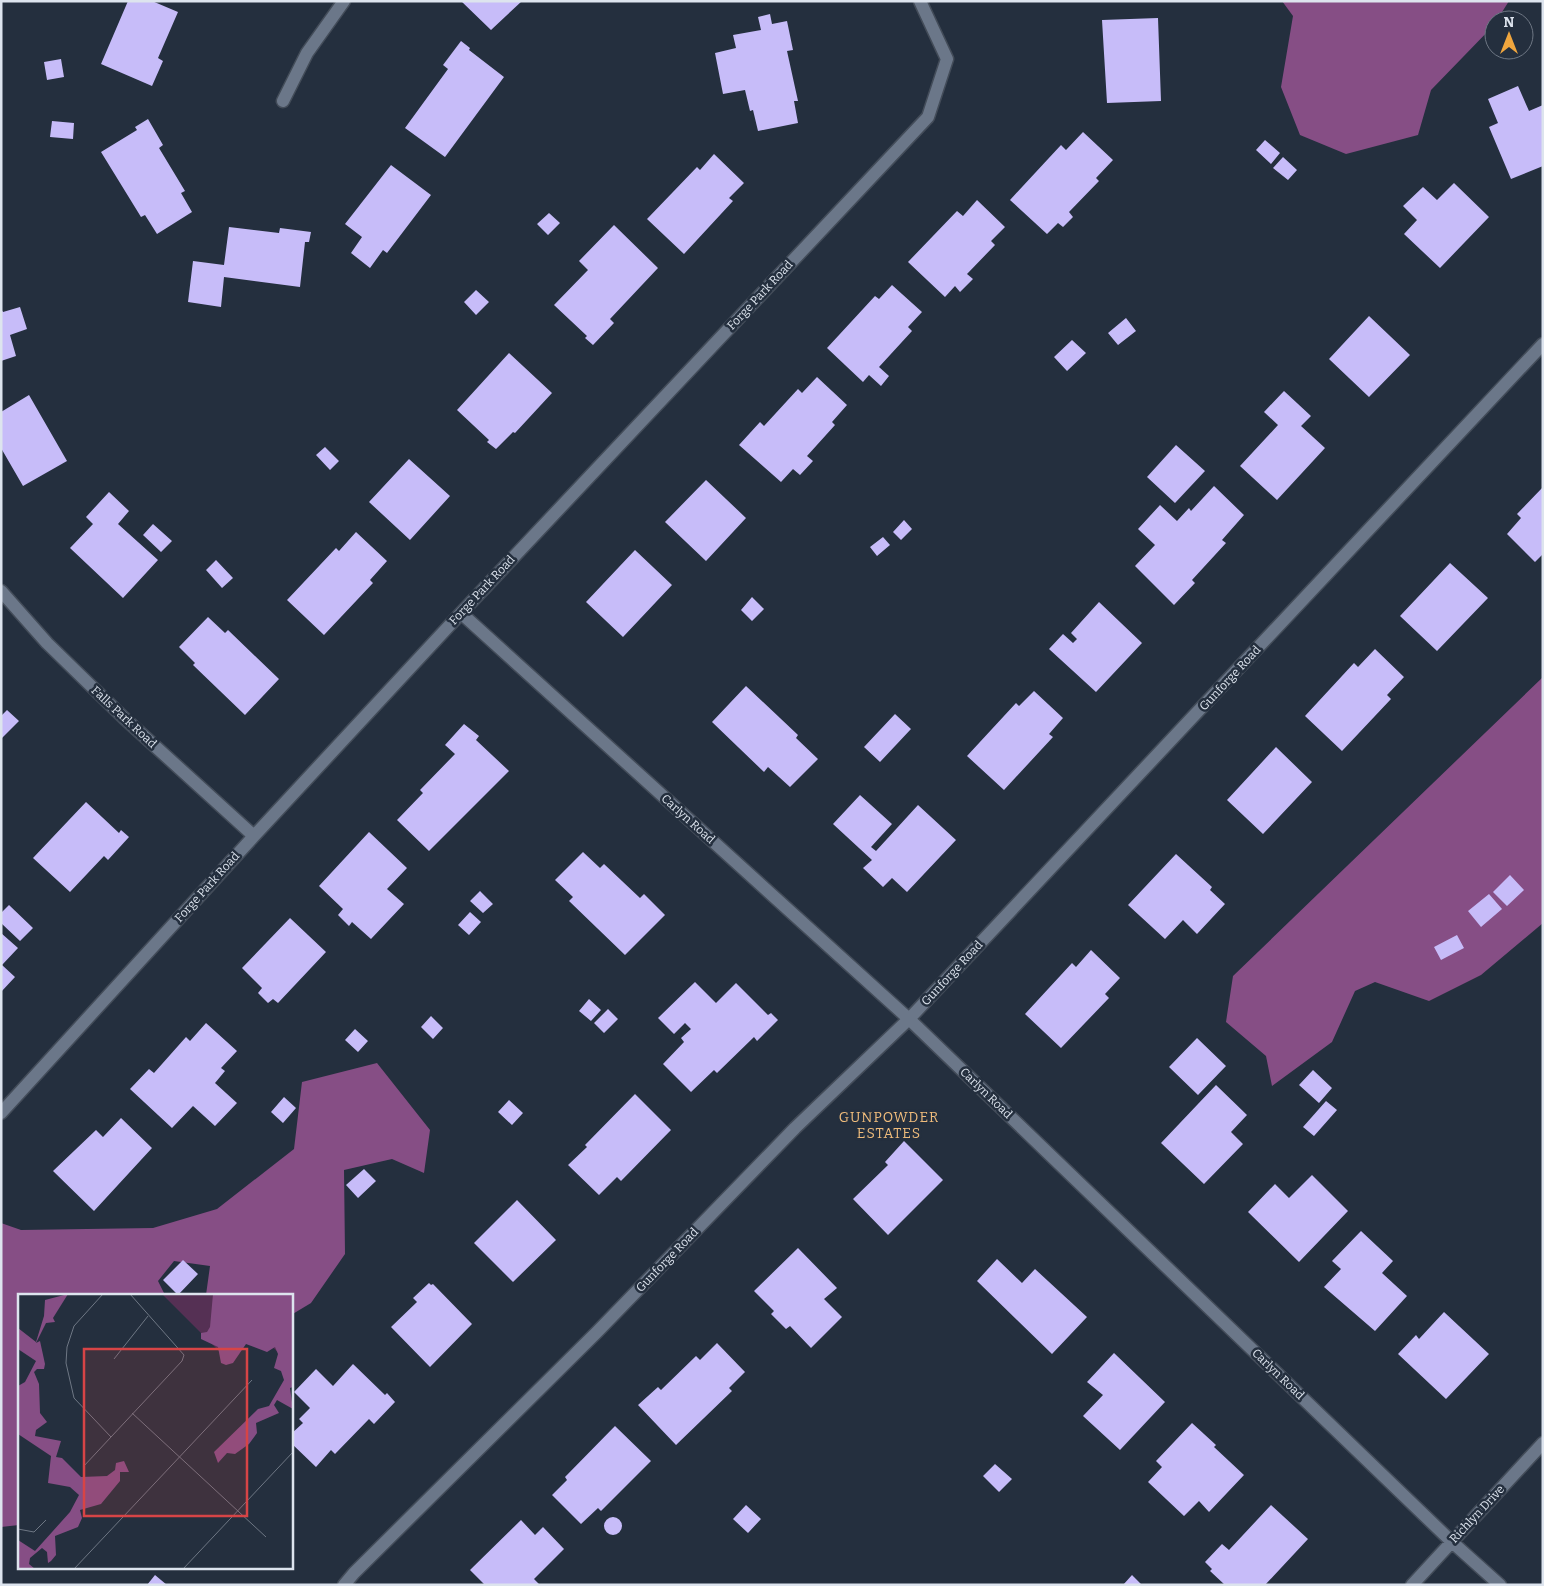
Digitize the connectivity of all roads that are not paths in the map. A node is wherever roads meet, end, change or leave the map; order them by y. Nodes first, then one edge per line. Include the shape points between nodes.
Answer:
1 (344, 1) edge
2 (920, 1) edge
3 (283, 101) dead end
4 (1543, 344) edge
5 (1, 591) edge
6 (460, 613) junction
7 (254, 836) junction
8 (909, 1019) junction
9 (1, 1113) edge
10 (1543, 1443) edge
11 (1452, 1542) junction
12 (344, 1585) edge
13 (1412, 1585) edge
14 (1500, 1585) edge

1 - 3 street via 308,53
2 - 6 street, Forge Park Road via 947,59 928,117
4 - 8 street, Gunforge Road
5 - 7 street, Falls Park Road via 61,657
6 - 7 street, Forge Park Road
6 - 8 street, Carlyn Road
7 - 9 street, Forge Park Road
8 - 11 street, Carlyn Road
8 - 12 street, Gunforge Road via 795,1128
10 - 11 street, Richlyn Drive
11 - 13 street, Richlyn Drive
11 - 14 street, Carlyn Road

